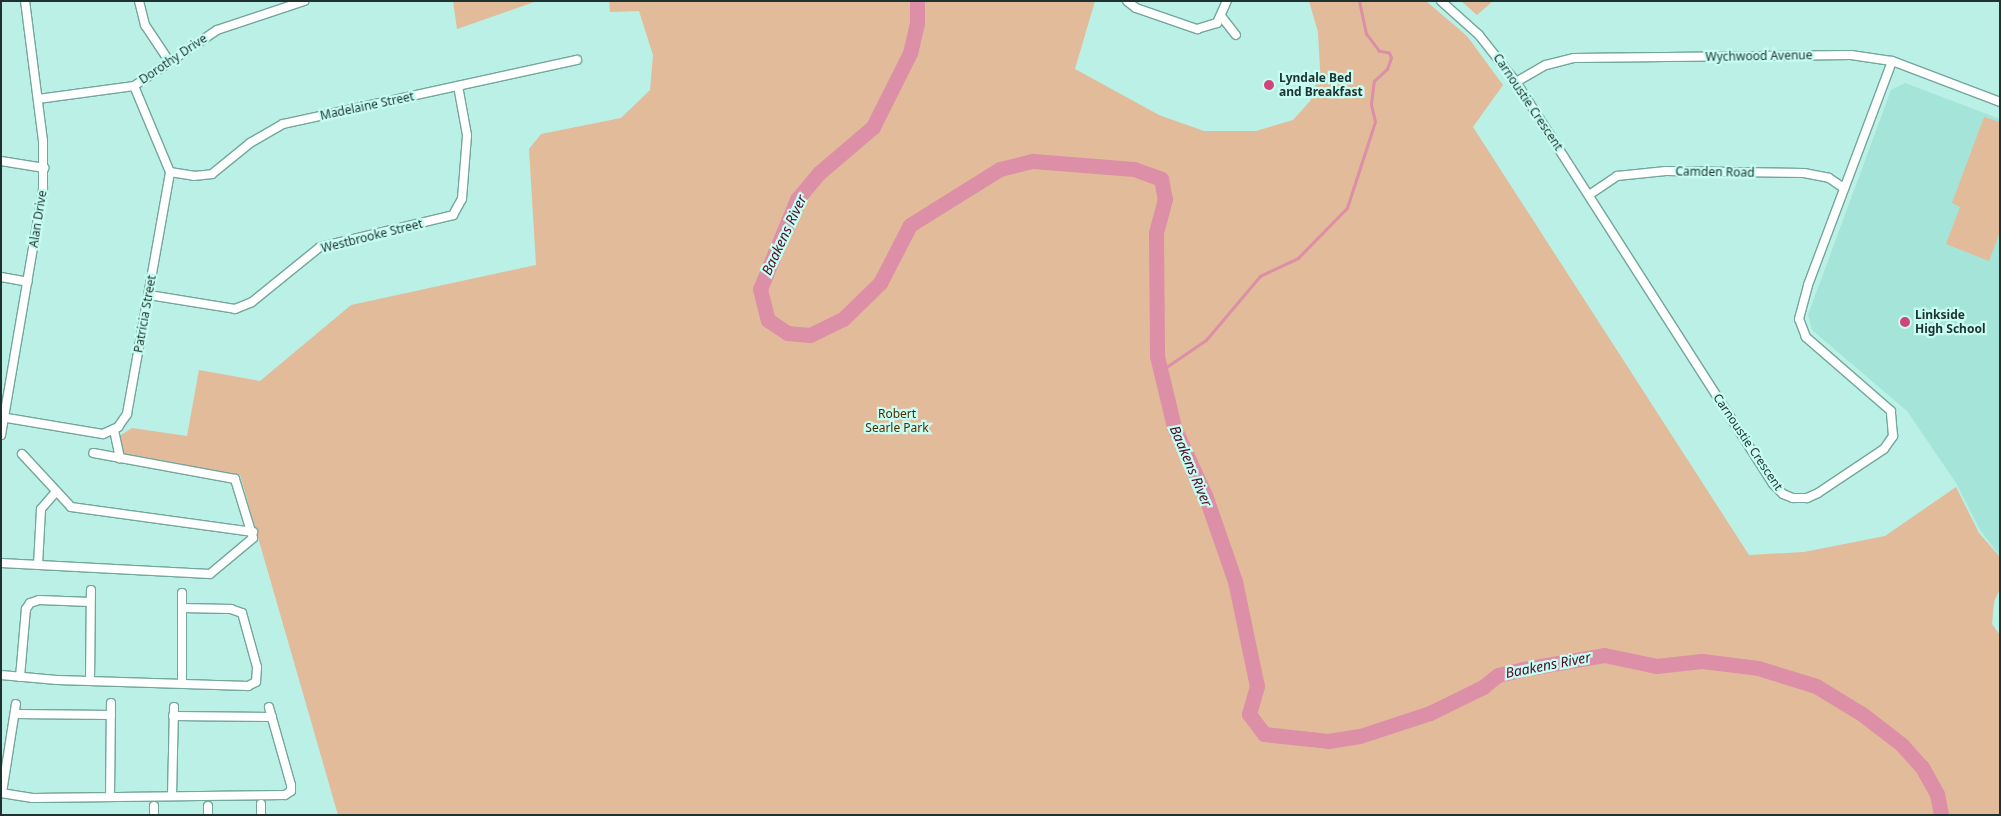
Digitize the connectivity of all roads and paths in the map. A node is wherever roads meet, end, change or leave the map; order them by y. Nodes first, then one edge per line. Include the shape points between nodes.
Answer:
1 (26, 1) edge
2 (139, 1) edge
3 (304, 1) edge
4 (1127, 1) edge
5 (1227, 1) edge
6 (1441, 1) edge
7 (1222, 16) junction
8 (1236, 35) dead end
9 (577, 60) dead end
10 (169, 61) junction
11 (1892, 61) junction
12 (1516, 82) junction
13 (134, 86) junction
14 (458, 86) junction
15 (38, 99) junction
16 (2000, 102) edge
17 (1, 161) edge
18 (44, 168) junction
19 (170, 172) junction
20 (1844, 188) junction
21 (1589, 195) junction
22 (1, 277) edge
23 (28, 282) junction
24 (149, 295) junction
25 (3, 417) edge
26 (114, 430) junction
27 (1, 435) edge
28 (93, 453) dead end
29 (22, 454) dead end
30 (120, 458) junction
31 (56, 492) junction
32 (253, 532) junction
33 (1, 563) edge
34 (38, 565) junction
35 (91, 590) dead end
36 (182, 593) dead end
37 (90, 602) junction
38 (182, 608) junction
39 (1, 675) edge
40 (20, 677) junction
41 (90, 681) junction
42 (182, 683) junction
43 (111, 703) dead end
44 (16, 704) dead end
45 (174, 707) dead end
46 (269, 708) dead end
47 (16, 714) junction
48 (111, 714) junction
49 (173, 716) junction
50 (272, 717) junction
51 (2, 793) edge
52 (172, 796) junction
53 (110, 797) junction
54 (261, 804) dead end
55 (154, 806) dead end
56 (208, 806) dead end
57 (154, 815) edge
58 (208, 815) edge
59 (260, 815) edge

1 - 15 street, Alan Drive
2 - 10 street via 148,32
3 - 10 street, Dorothy Drive via 231,23
4 - 7 street via 1136,8 1197,28 1210,26
5 - 7 street
6 - 12 street, Carnoustie Crescent via 1479,36
7 - 8 street
9 - 14 street, Madelaine Street
10 - 13 street, Dorothy Drive
11 - 12 street, Wychwood Avenue via 1851,55 1574,58 1546,65
11 - 16 street, Wychwood Avenue
11 - 20 street, Carnoustie Crescent
12 - 21 street, Carnoustie Crescent
13 - 15 street, Dorothy Drive
13 - 19 street
14 - 19 street, Madelaine Street via 283,124 256,139 212,174 194,176
14 - 24 street, Westbrooke Street via 468,135 462,199 453,215 320,247 252,302 235,309
15 - 18 street, Alan Drive
17 - 18 street
18 - 23 street, Alan Drive
19 - 24 street, Patricia Street
20 - 21 street, Camden Road via 1829,178 1804,173 1666,171 1617,176
20 - 21 street, Carnoustie Crescent via 1803,301 1799,324 1806,337 1888,407 1893,415 1894,432 1884,450 1818,493 1800,499 1783,494 1773,484
22 - 23 street
23 - 25 street, Alan Drive
24 - 26 street, Patricia Street via 127,414
25 - 26 street via 98,433
25 - 27 street, Alan Drive
26 - 30 street
28 - 30 street
29 - 31 street
30 - 32 street via 235,479
31 - 32 street via 74,508
31 - 34 street via 41,509
32 - 34 street via 251,541 210,574
33 - 34 street
35 - 37 street
36 - 38 street
37 - 40 street via 39,600 30,603 26,609
37 - 41 street
38 - 42 street
38 - 42 street via 231,609 242,613 258,672 256,682 251,686
39 - 40 street
40 - 41 street
41 - 42 street
43 - 48 street
44 - 47 street
45 - 49 street
46 - 50 street
47 - 48 street
47 - 51 street
48 - 53 street
49 - 50 street
49 - 52 street
50 - 52 street via 291,785 290,793
51 - 53 street via 33,798
52 - 53 street
54 - 59 street
55 - 57 street
56 - 58 street

